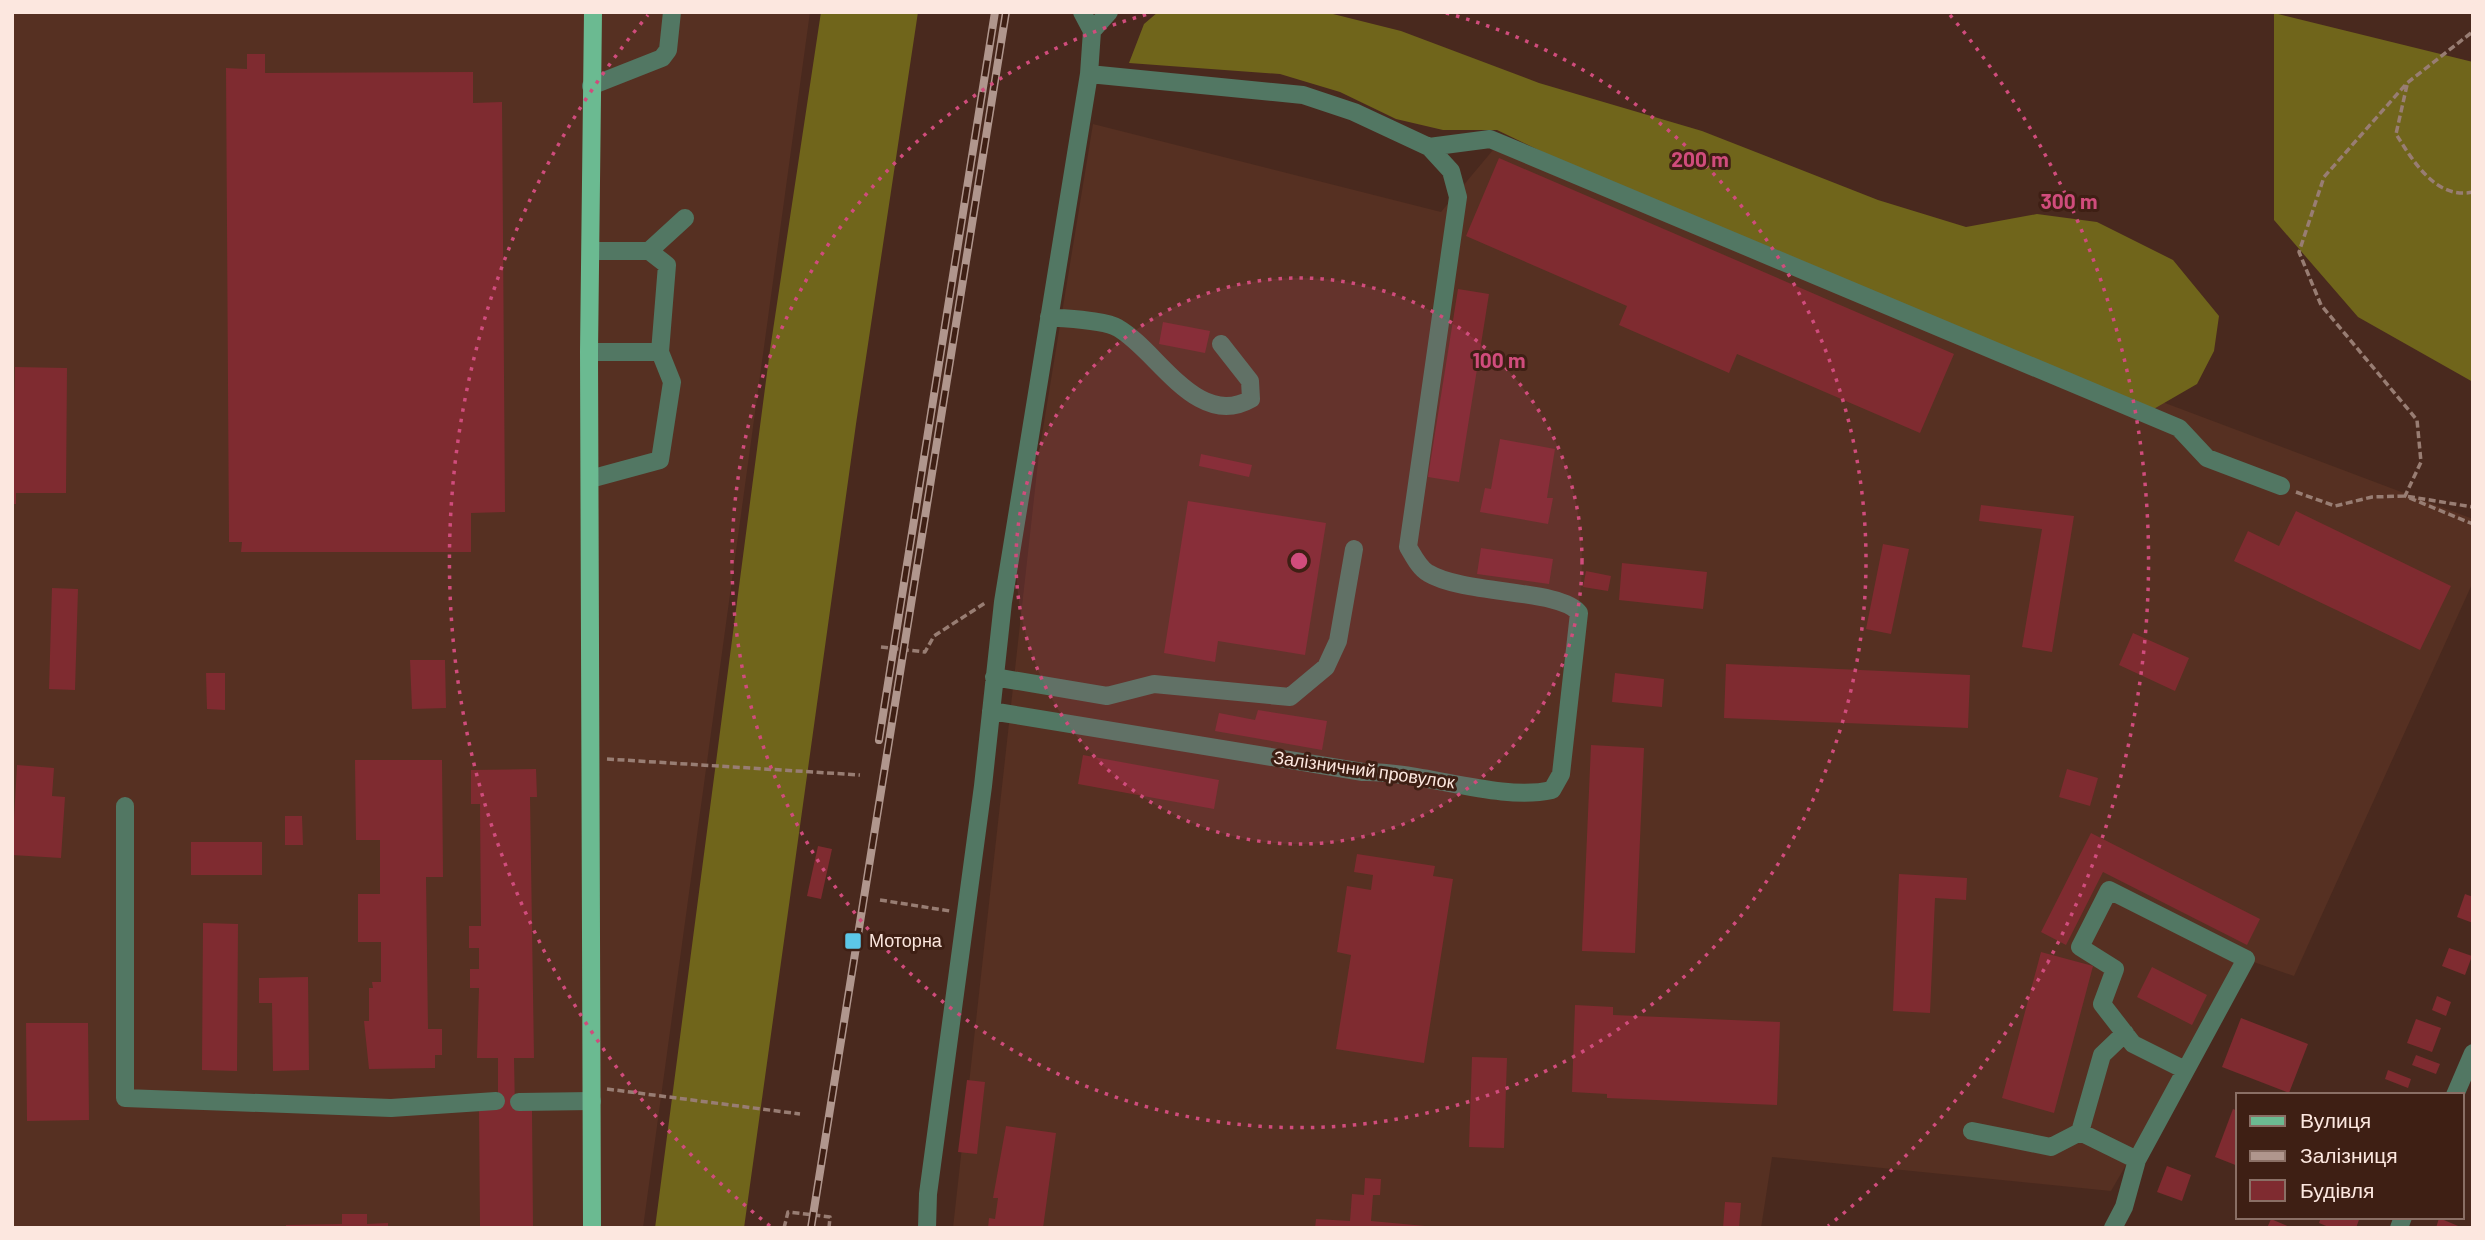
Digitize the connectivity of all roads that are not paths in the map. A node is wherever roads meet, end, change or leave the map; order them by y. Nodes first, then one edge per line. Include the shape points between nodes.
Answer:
1 (593, 12) edge
2 (673, 12) edge
3 (1082, 12) edge
4 (1109, 12) edge
5 (1092, 31) junction
6 (1089, 74) junction
7 (591, 86) junction
8 (1429, 147) junction
9 (685, 218) dead end
10 (593, 251) junction
11 (649, 251) junction
12 (1049, 317) junction
13 (1222, 344) dead end
14 (589, 352) junction
15 (660, 352) junction
16 (590, 480) junction
17 (2281, 486) road end
18 (1354, 549) dead end
19 (994, 677) junction
20 (990, 710) junction
21 (125, 806) dead end
22 (2124, 1033) junction
23 (2473, 1053) edge
24 (2185, 1070) junction
25 (2456, 1093) edge
26 (592, 1094) junction
27 (496, 1101) dead end
28 (519, 1102) dead end
29 (1972, 1131) dead end
30 (2080, 1132) junction
31 (2137, 1160) junction
32 (592, 1228) edge
33 (927, 1228) edge
34 (2113, 1228) edge

1 - 7 main road
2 - 7 street via 668,50 662,58
3 - 5 street
4 - 5 street
5 - 6 street
6 - 8 street via 1303,95 1354,112
6 - 12 street
7 - 10 main road
8 - 17 street via 1490,139 2179,428 2207,458
8 - 20 street, Залізничний провулок via 1451,171 1458,197 1408,547 1425,572 1461,587 1564,600 1579,613 1561,774 1552,790 1530,795 1394,772 1363,772
9 - 11 street
10 - 11 street
10 - 14 main road
11 - 15 street via 667,265
12 - 13 street via 1116,326 1178,384 1210,403 1237,406 1251,399 1250,381
12 - 19 street
14 - 15 street
14 - 16 main road
15 - 16 street via 672,382 660,460
16 - 26 main road
18 - 19 street via 1338,641 1326,667 1290,697 1154,684 1107,696
19 - 20 street
20 - 33 street
21 - 27 street via 125,1098 391,1108
22 - 24 street via 2133,1044
22 - 24 street via 2102,1004 2115,969 2080,947 2109,890 2246,959
22 - 30 street via 2102,1055
23 - 25 street
24 - 31 street
26 - 28 street
26 - 32 main road
29 - 30 street via 2051,1147
30 - 31 street
31 - 34 street

